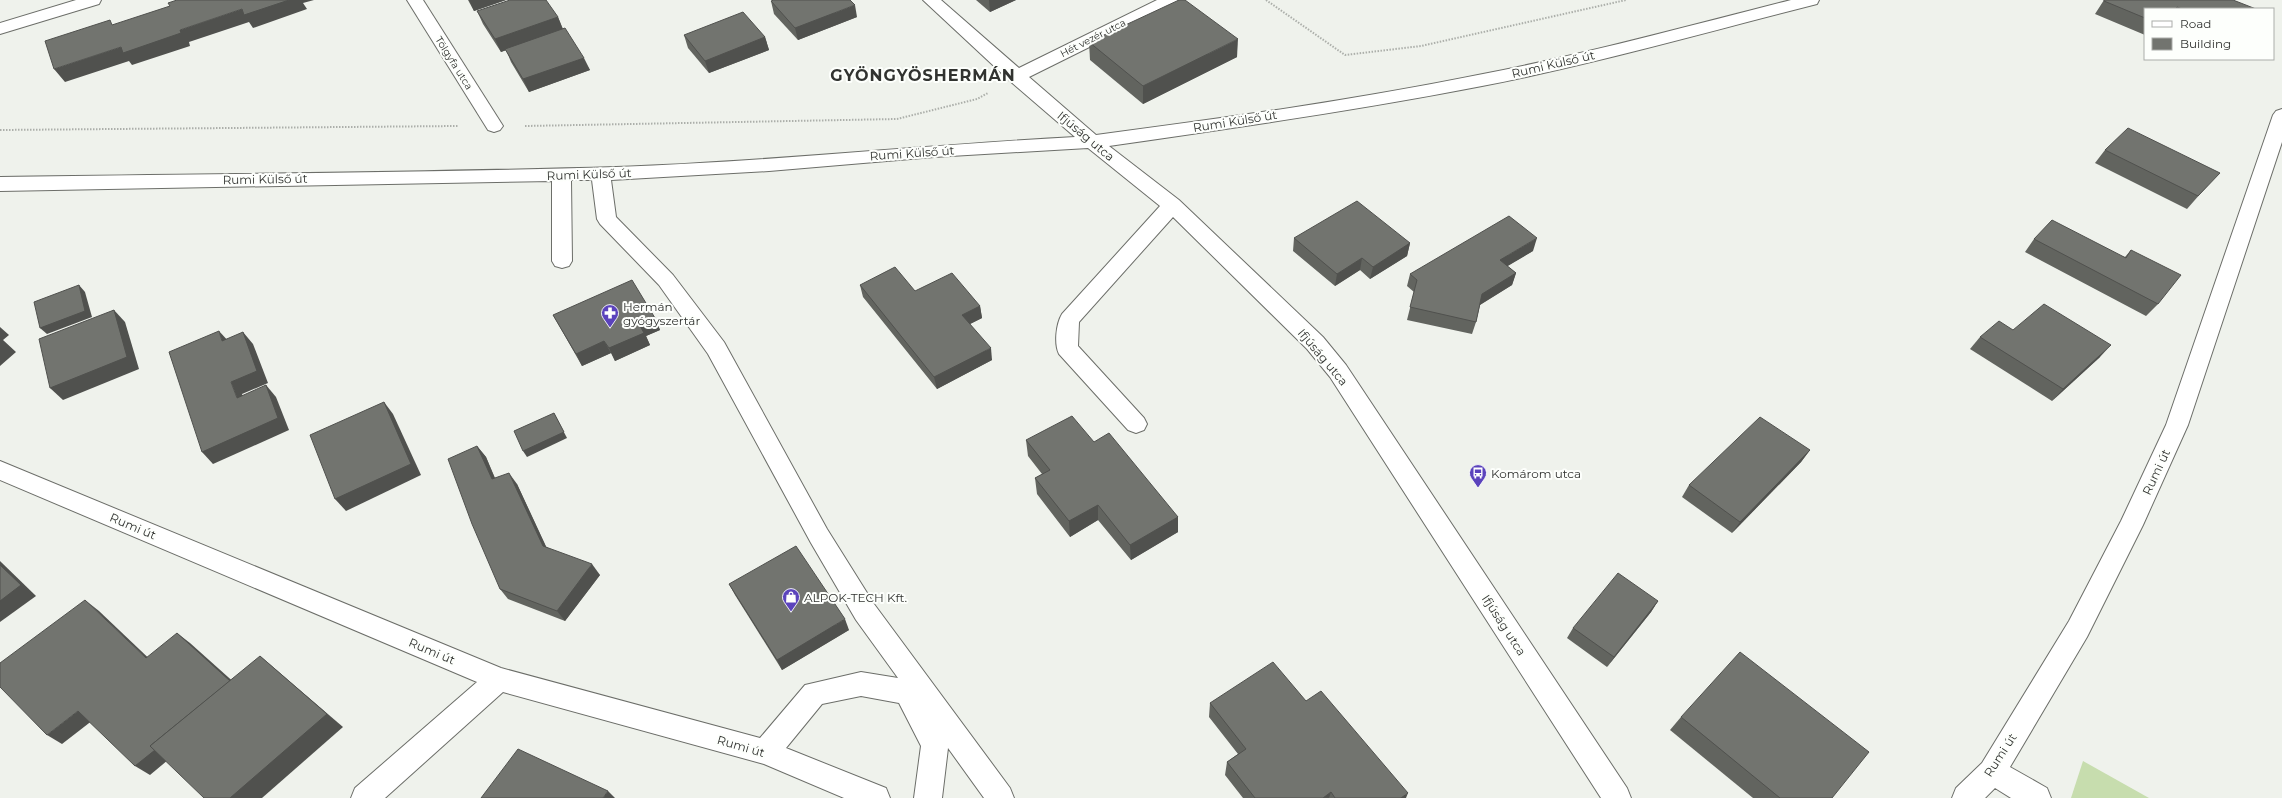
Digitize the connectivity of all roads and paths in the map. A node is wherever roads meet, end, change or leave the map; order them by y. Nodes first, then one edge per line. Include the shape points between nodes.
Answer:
1 (93, 0) edge
2 (414, 0) edge
3 (931, 0) edge
4 (1170, 0) edge
5 (1266, 0) edge
6 (1626, 0) edge
7 (1811, 0) edge
8 (0, 29) edge
9 (1016, 77) junction
10 (2282, 115) edge
11 (494, 126) dead end
12 (1092, 142) junction
13 (601, 174) junction
14 (560, 175) junction
15 (0, 184) edge
16 (1172, 205) junction
17 (562, 261) dead end
18 (1136, 424) dead end
19 (0, 470) edge
20 (499, 679) junction
21 (765, 752) junction
22 (1992, 772) junction
23 (365, 798) edge
24 (876, 798) edge
25 (928, 798) edge
26 (1000, 798) edge
27 (1617, 798) edge
28 (1966, 798) edge
29 (2038, 798) edge

1 - 8 street
2 - 11 street, Tölgyfa utca
3 - 9 street, Ifjúság utca
4 - 9 street, Hét vezér utca
5 - 6 path via 1345,55 1421,46
7 - 12 street, Rumi Külső út via 1573,60 1482,80 1229,123
9 - 12 street, Ifjúság utca
10 - 22 street, Rumi út via 2177,425 2131,525 2078,629
12 - 13 street, Rumi Külső út
12 - 16 street, Ifjúság utca
13 - 14 street, Rumi Külső út
13 - 26 street via 607,219 666,280 716,348 819,536 865,612
14 - 15 street, Rumi Külső út
14 - 17 street
16 - 18 street via 1069,320 1067,348
16 - 27 street, Ifjúság utca via 1315,343 1338,371
19 - 20 street, Rumi út
20 - 21 street, Rumi út
20 - 23 street
21 - 24 street, Rumi út
21 - 25 street via 814,694 860,684 907,692 935,745
22 - 28 street, Rumi út
22 - 29 street

